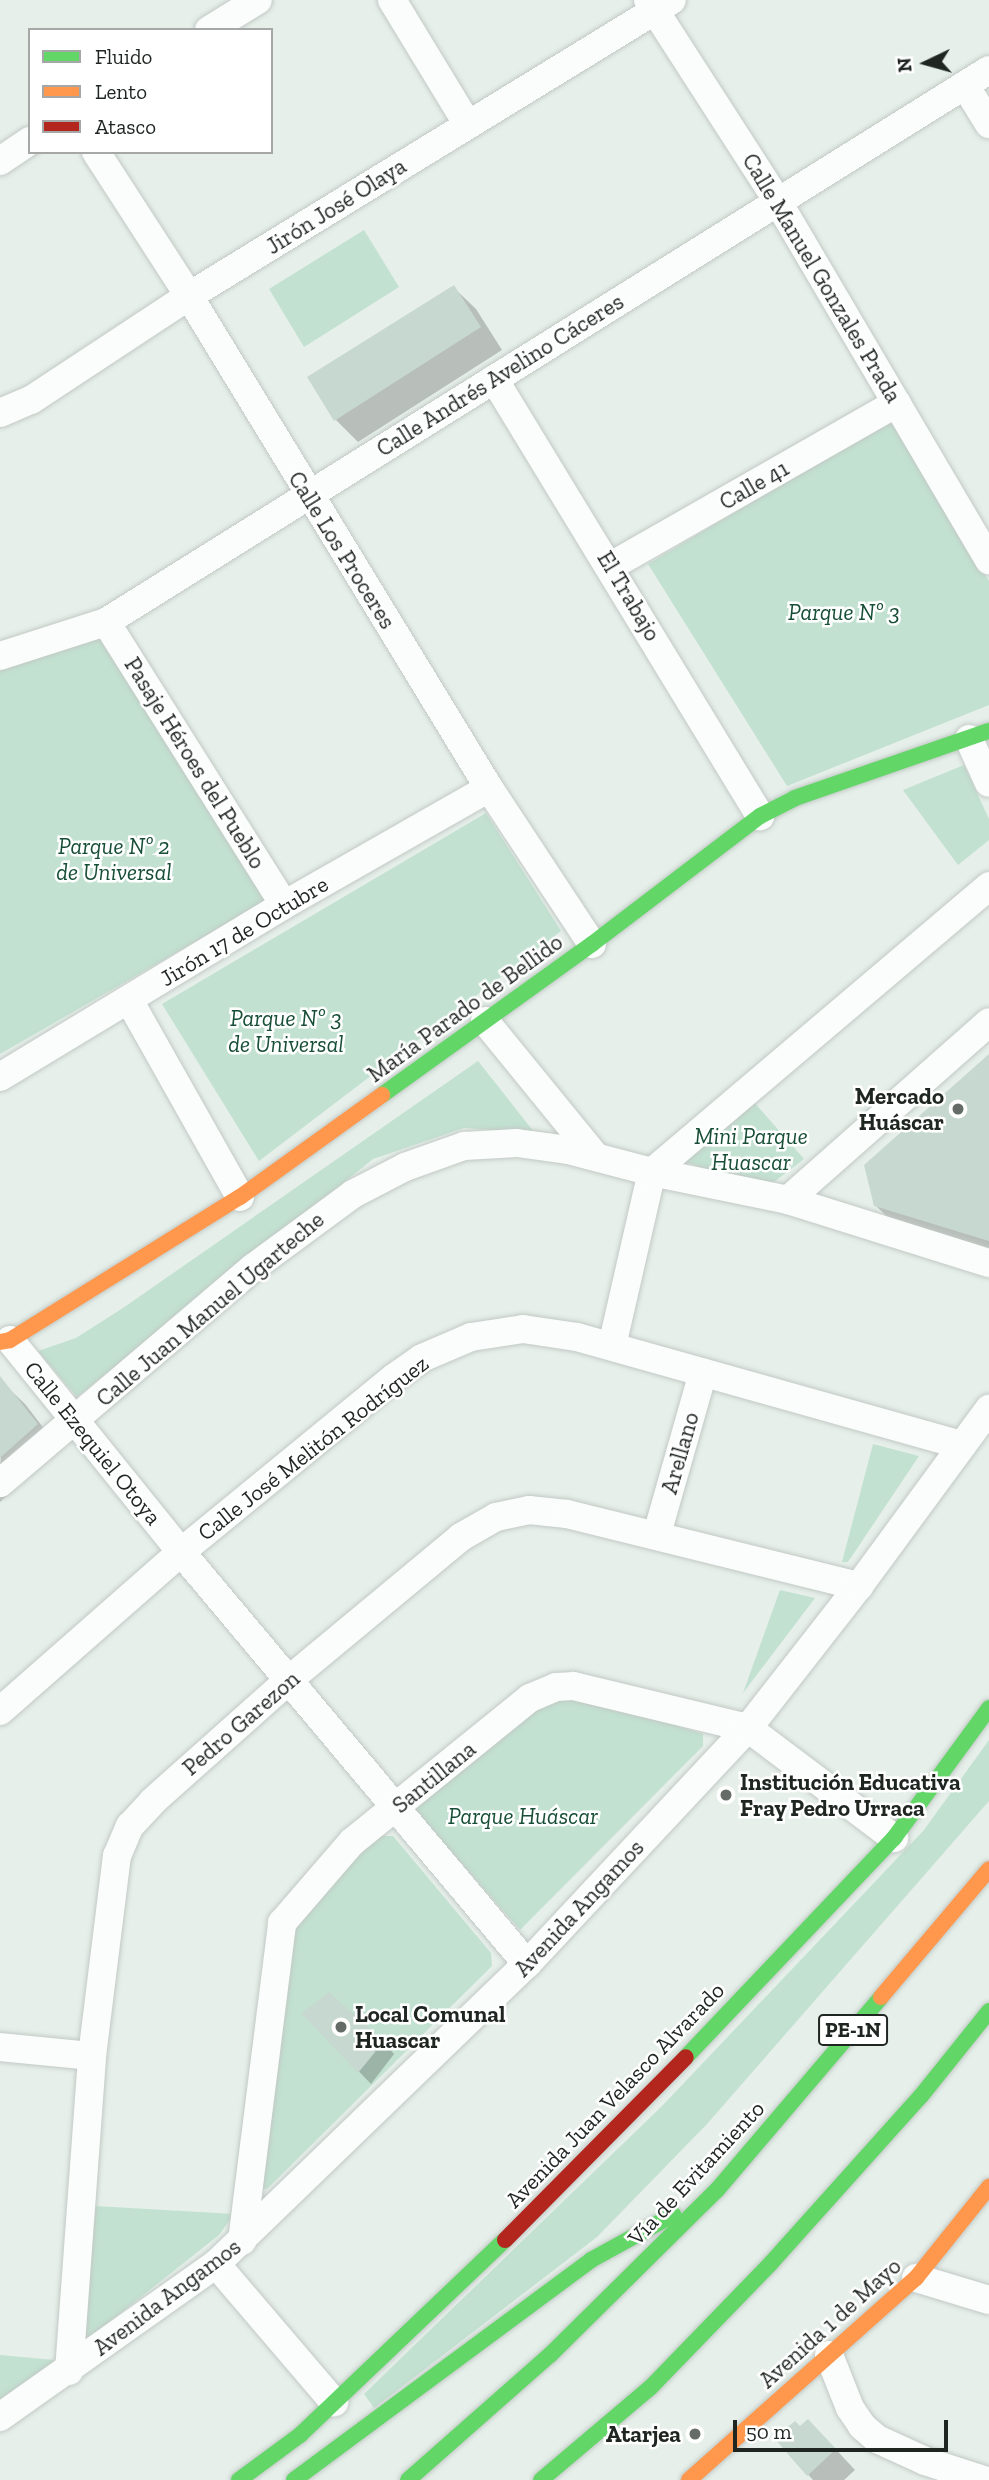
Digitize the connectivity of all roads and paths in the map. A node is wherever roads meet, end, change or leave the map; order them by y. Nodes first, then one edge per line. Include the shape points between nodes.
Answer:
1 (258, 0) edge
2 (392, 0) edge
3 (659, 3) edge
4 (212, 28) edge
5 (989, 70) edge
6 (965, 85) junction
7 (989, 124) edge
8 (468, 125) junction
9 (28, 142) edge
10 (97, 154) edge
11 (0, 161) edge
12 (778, 202) junction
13 (189, 296) junction
14 (494, 379) junction
15 (897, 403) junction
16 (0, 413) edge
17 (308, 495) junction
18 (989, 560) edge
19 (611, 566) junction
20 (106, 622) junction
21 (0, 656) edge
22 (979, 735) edge
23 (989, 783) edge
24 (489, 788) junction
25 (760, 816) junction
26 (989, 886) edge
27 (284, 905) junction
28 (592, 944) junction
29 (129, 1000) junction
30 (485, 1021) junction
31 (989, 1022) edge
32 (0, 1077) edge
33 (595, 1156) junction
34 (652, 1172) junction
35 (240, 1197) junction
36 (789, 1200) junction
37 (989, 1263) edge
38 (5, 1341) edge
39 (612, 1346) junction
40 (703, 1372) junction
41 (989, 1409) edge
42 (76, 1420) junction
43 (962, 1445) junction
44 (0, 1483) edge
45 (657, 1534) junction
46 (181, 1552) junction
47 (859, 1586) junction
48 (290, 1679) junction
49 (989, 1708) edge
50 (0, 1711) edge
51 (748, 1728) junction
52 (397, 1808) junction
53 (894, 1838) junction
54 (989, 1869) edge
55 (527, 1964) junction
56 (989, 2011) edge
57 (0, 2047) edge
58 (92, 2056) junction
59 (989, 2187) edge
60 (718, 2190) junction
61 (242, 2241) junction
62 (216, 2263) junction
63 (916, 2278) junction
64 (989, 2301) edge
65 (829, 2355) junction
66 (69, 2371) junction
67 (334, 2402) junction
68 (0, 2417) edge
69 (923, 2470) edge
70 (239, 2480) edge
71 (294, 2480) edge
72 (408, 2480) edge
73 (541, 2480) edge
74 (689, 2480) edge
75 (984, 2480) edge

1 - 4 street
2 - 8 street
3 - 8 street, Jirón José Olaya
3 - 12 street, Calle Manuel Gonzales Prada
5 - 6 street, Calle Andrés Avelino Cáceres
6 - 7 street
6 - 12 street, Calle Andrés Avelino Cáceres
8 - 13 street, Jirón José Olaya
9 - 11 street
10 - 13 street, Calle Los Proceres
12 - 14 street, Calle Andrés Avelino Cáceres
12 - 15 street, Calle Manuel Gonzales Prada
13 - 16 street, Jirón José Olaya via 30,400
13 - 17 street, Calle Los Proceres
14 - 17 street, Calle Andrés Avelino Cáceres
14 - 19 street, El Trabajo
15 - 18 street, Calle Manuel Gonzales Prada
15 - 19 street, Calle 41
17 - 20 street, Calle Andrés Avelino Cáceres
17 - 24 street, Calle Los Proceres
19 - 25 street, El Trabajo
20 - 21 street, Calle Andrés Avelino Cáceres
20 - 27 street, Pasaje Héroes del Pueblo
22 - 23 street
22 - 25 main road, María Parado de Bellido via 795,798
24 - 27 street, Jirón 17 de Octubre
24 - 28 street, Calle Los Proceres
25 - 28 main road, María Parado de Bellido
26 - 34 street
27 - 29 street, Jirón 17 de Octubre
28 - 30 main road, María Parado de Bellido
29 - 32 street, Jirón 17 de Octubre
29 - 35 street
30 - 33 street
30 - 35 main road, María Parado de Bellido
31 - 36 street
33 - 34 street, Calle Juan Manuel Ugarteche
33 - 42 street, Calle Juan Manuel Ugarteche via 544,1146 490,1143 464,1146 405,1167 352,1194 254,1267
34 - 36 street, Calle Juan Manuel Ugarteche
34 - 39 street
35 - 38 main road, María Parado de Bellido
36 - 37 street, Calle Juan Manuel Ugarteche
38 - 42 street, Calle Ezequiel Otoya
39 - 40 street, Calle José Melitón Rodríguez
39 - 46 street, Calle José Melitón Rodríguez via 523,1329 497,1331 445,1346 395,1377
40 - 43 street, Calle José Melitón Rodríguez
40 - 45 street, Arellano
41 - 43 street, Avenida Angamos
42 - 44 street, Calle Juan Manuel Ugarteche
42 - 46 street, Calle Ezequiel Otoya
43 - 47 street, Avenida Angamos
45 - 47 street, Pedro Garezon
45 - 48 street, Pedro Garezon via 556,1512 529,1510 496,1517 461,1537
46 - 48 street, Calle Ezequiel Otoya
46 - 50 street, Calle José Melitón Rodríguez
47 - 51 street, Avenida Angamos
48 - 52 street, Calle Ezequiel Otoya
48 - 58 street, Pedro Garezon via 130,1826 117,1856
49 - 53 main road, Avenida Juan Velasco Alvarado
51 - 52 street, Santillana via 589,1688 556,1688 530,1698
51 - 53 street, Santillana
51 - 55 street, Avenida Angamos
52 - 55 street, Calle Ezequiel Otoya
52 - 61 street, Santillana via 352,1842 282,1923
53 - 67 main road, Avenida Juan Velasco Alvarado via 641,2104 436,2308
54 - 60 main road, Vía de Evitamiento / PE-1N
55 - 61 street, Avenida Angamos
56 - 73 main road via 921,2096 771,2263 650,2388
57 - 58 street
58 - 66 street, Pedro Garezon
59 - 63 main road, Avenida 1 de Mayo
60 - 71 main road via 591,2260
60 - 72 main road, Vía de Evitamiento / PE-1N via 550,2355
61 - 62 street, Avenida Angamos
62 - 66 street, Avenida Angamos
62 - 67 street
63 - 64 street
63 - 65 main road, Avenida 1 de Mayo
65 - 69 street via 862,2426
65 - 74 main road, Avenida 1 de Mayo
66 - 68 street, Avenida Angamos
67 - 70 main road, Avenida Juan Velasco Alvarado via 300,2435
69 - 75 street

